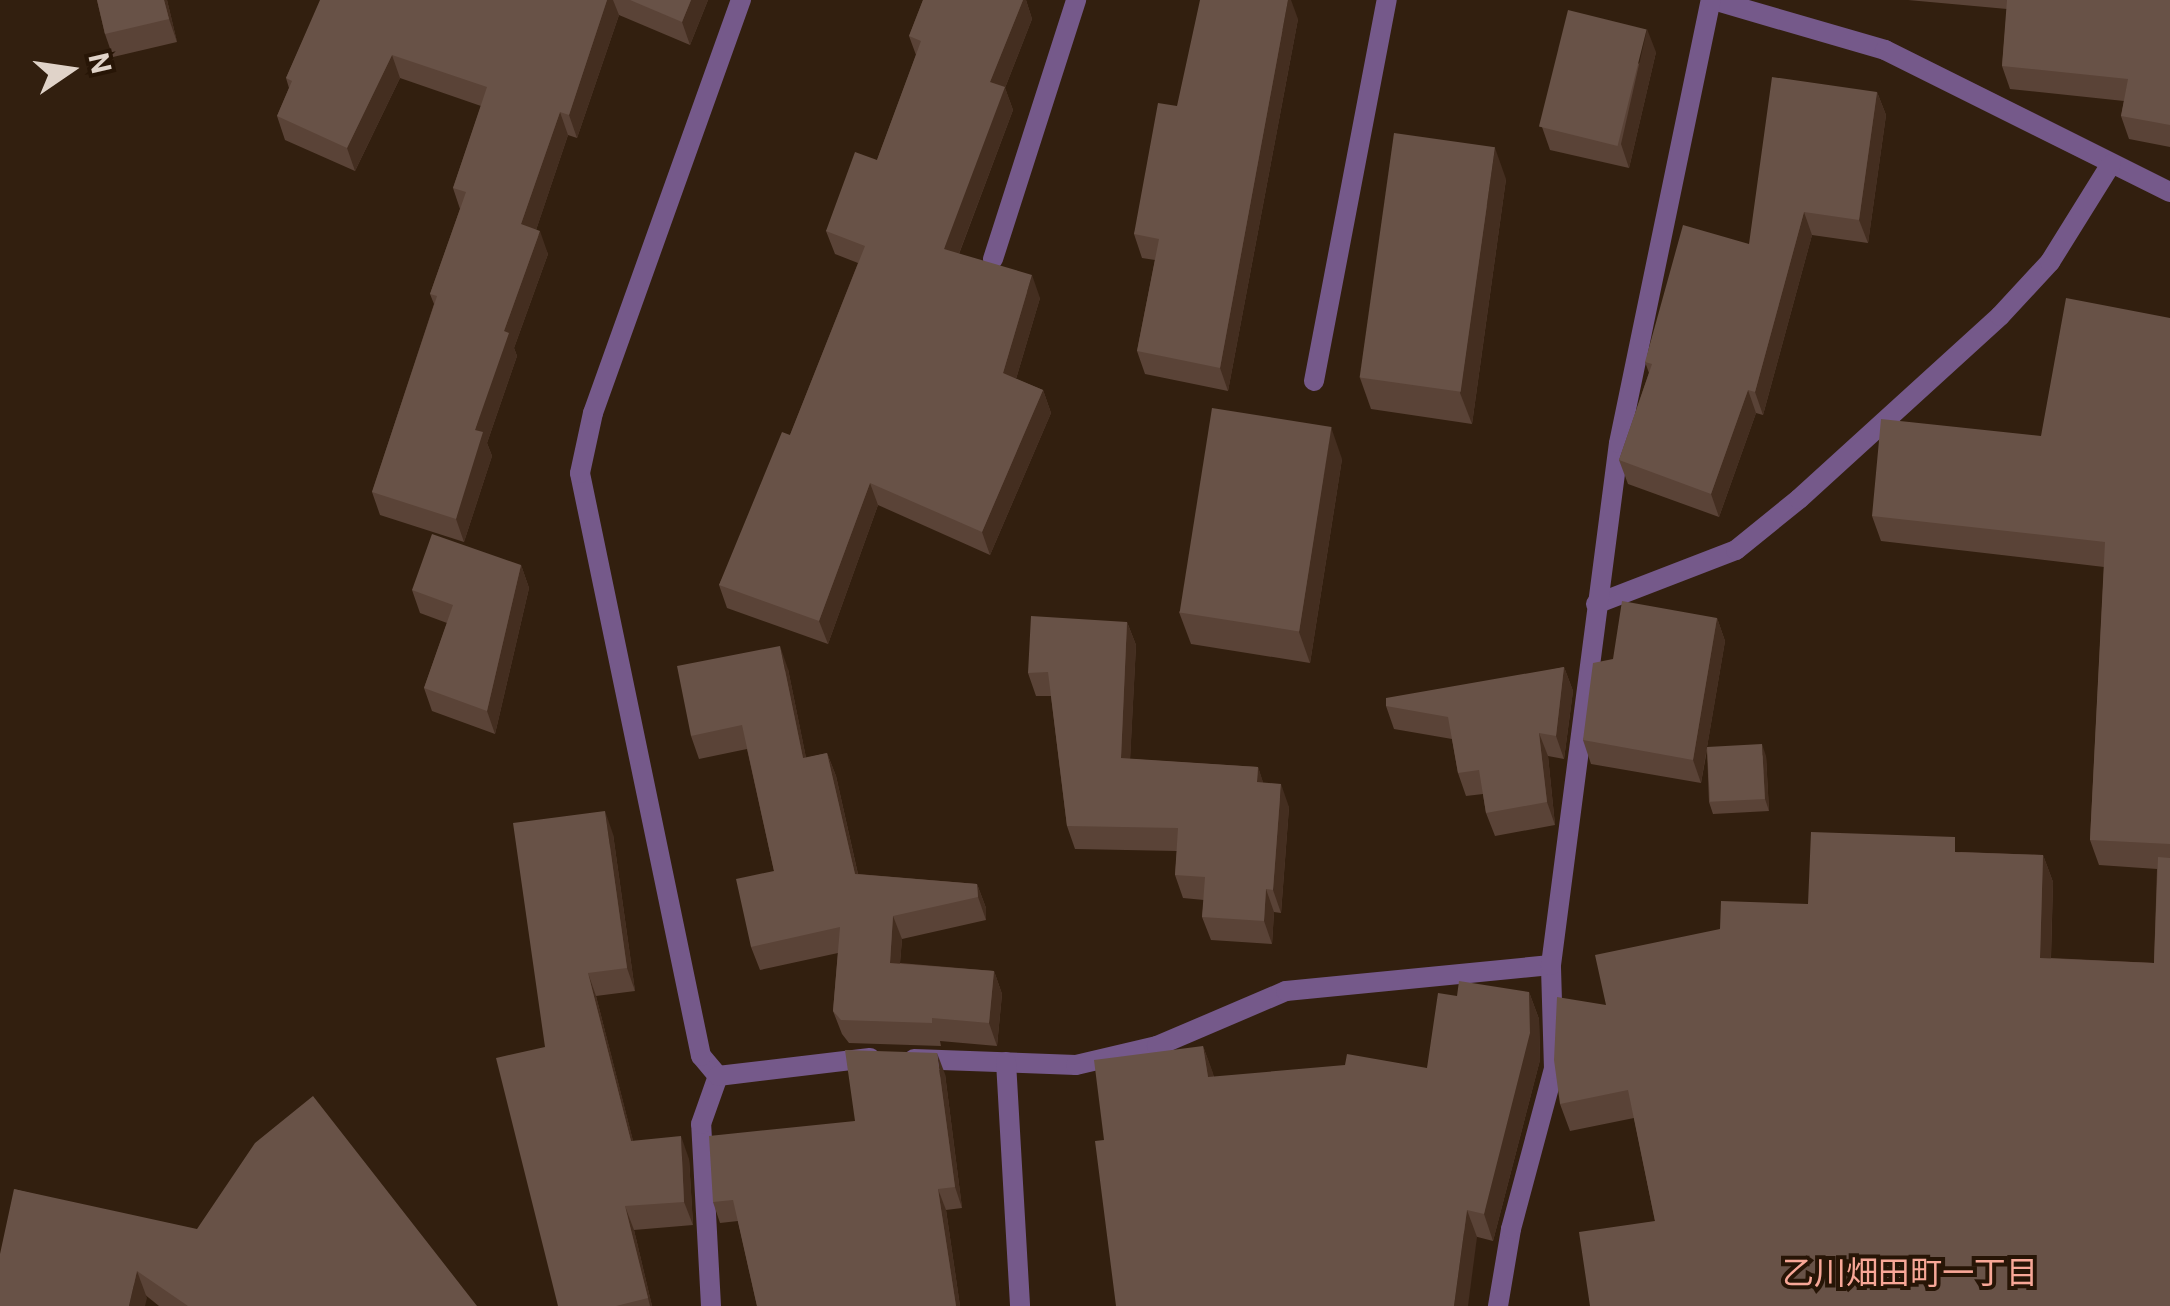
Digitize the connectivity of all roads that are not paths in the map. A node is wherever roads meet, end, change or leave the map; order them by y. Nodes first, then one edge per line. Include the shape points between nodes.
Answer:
1 (741, 0) edge
2 (1076, 0) edge
3 (1386, 0) edge
4 (1712, 0) edge
5 (2111, 164) junction
6 (2170, 192) edge
7 (993, 259) edge
8 (1314, 381) dead end
9 (1596, 604) junction
10 (1552, 964) junction
11 (1006, 1062) junction
12 (718, 1076) junction
13 (711, 1306) edge
14 (1020, 1306) edge
15 (1498, 1306) edge

1 - 12 street via 593,412 580,473 702,1056
2 - 7 street
3 - 8 street
4 - 5 street via 1885,50
4 - 9 street via 1619,443
5 - 6 street
5 - 9 street via 2050,262 2000,316 1799,499 1736,550
9 - 10 street
10 - 11 street via 1286,991 1157,1046 1076,1066
10 - 15 street via 1554,1069
11 - 12 street via 851,1057
11 - 14 street
12 - 13 street via 700,1124

